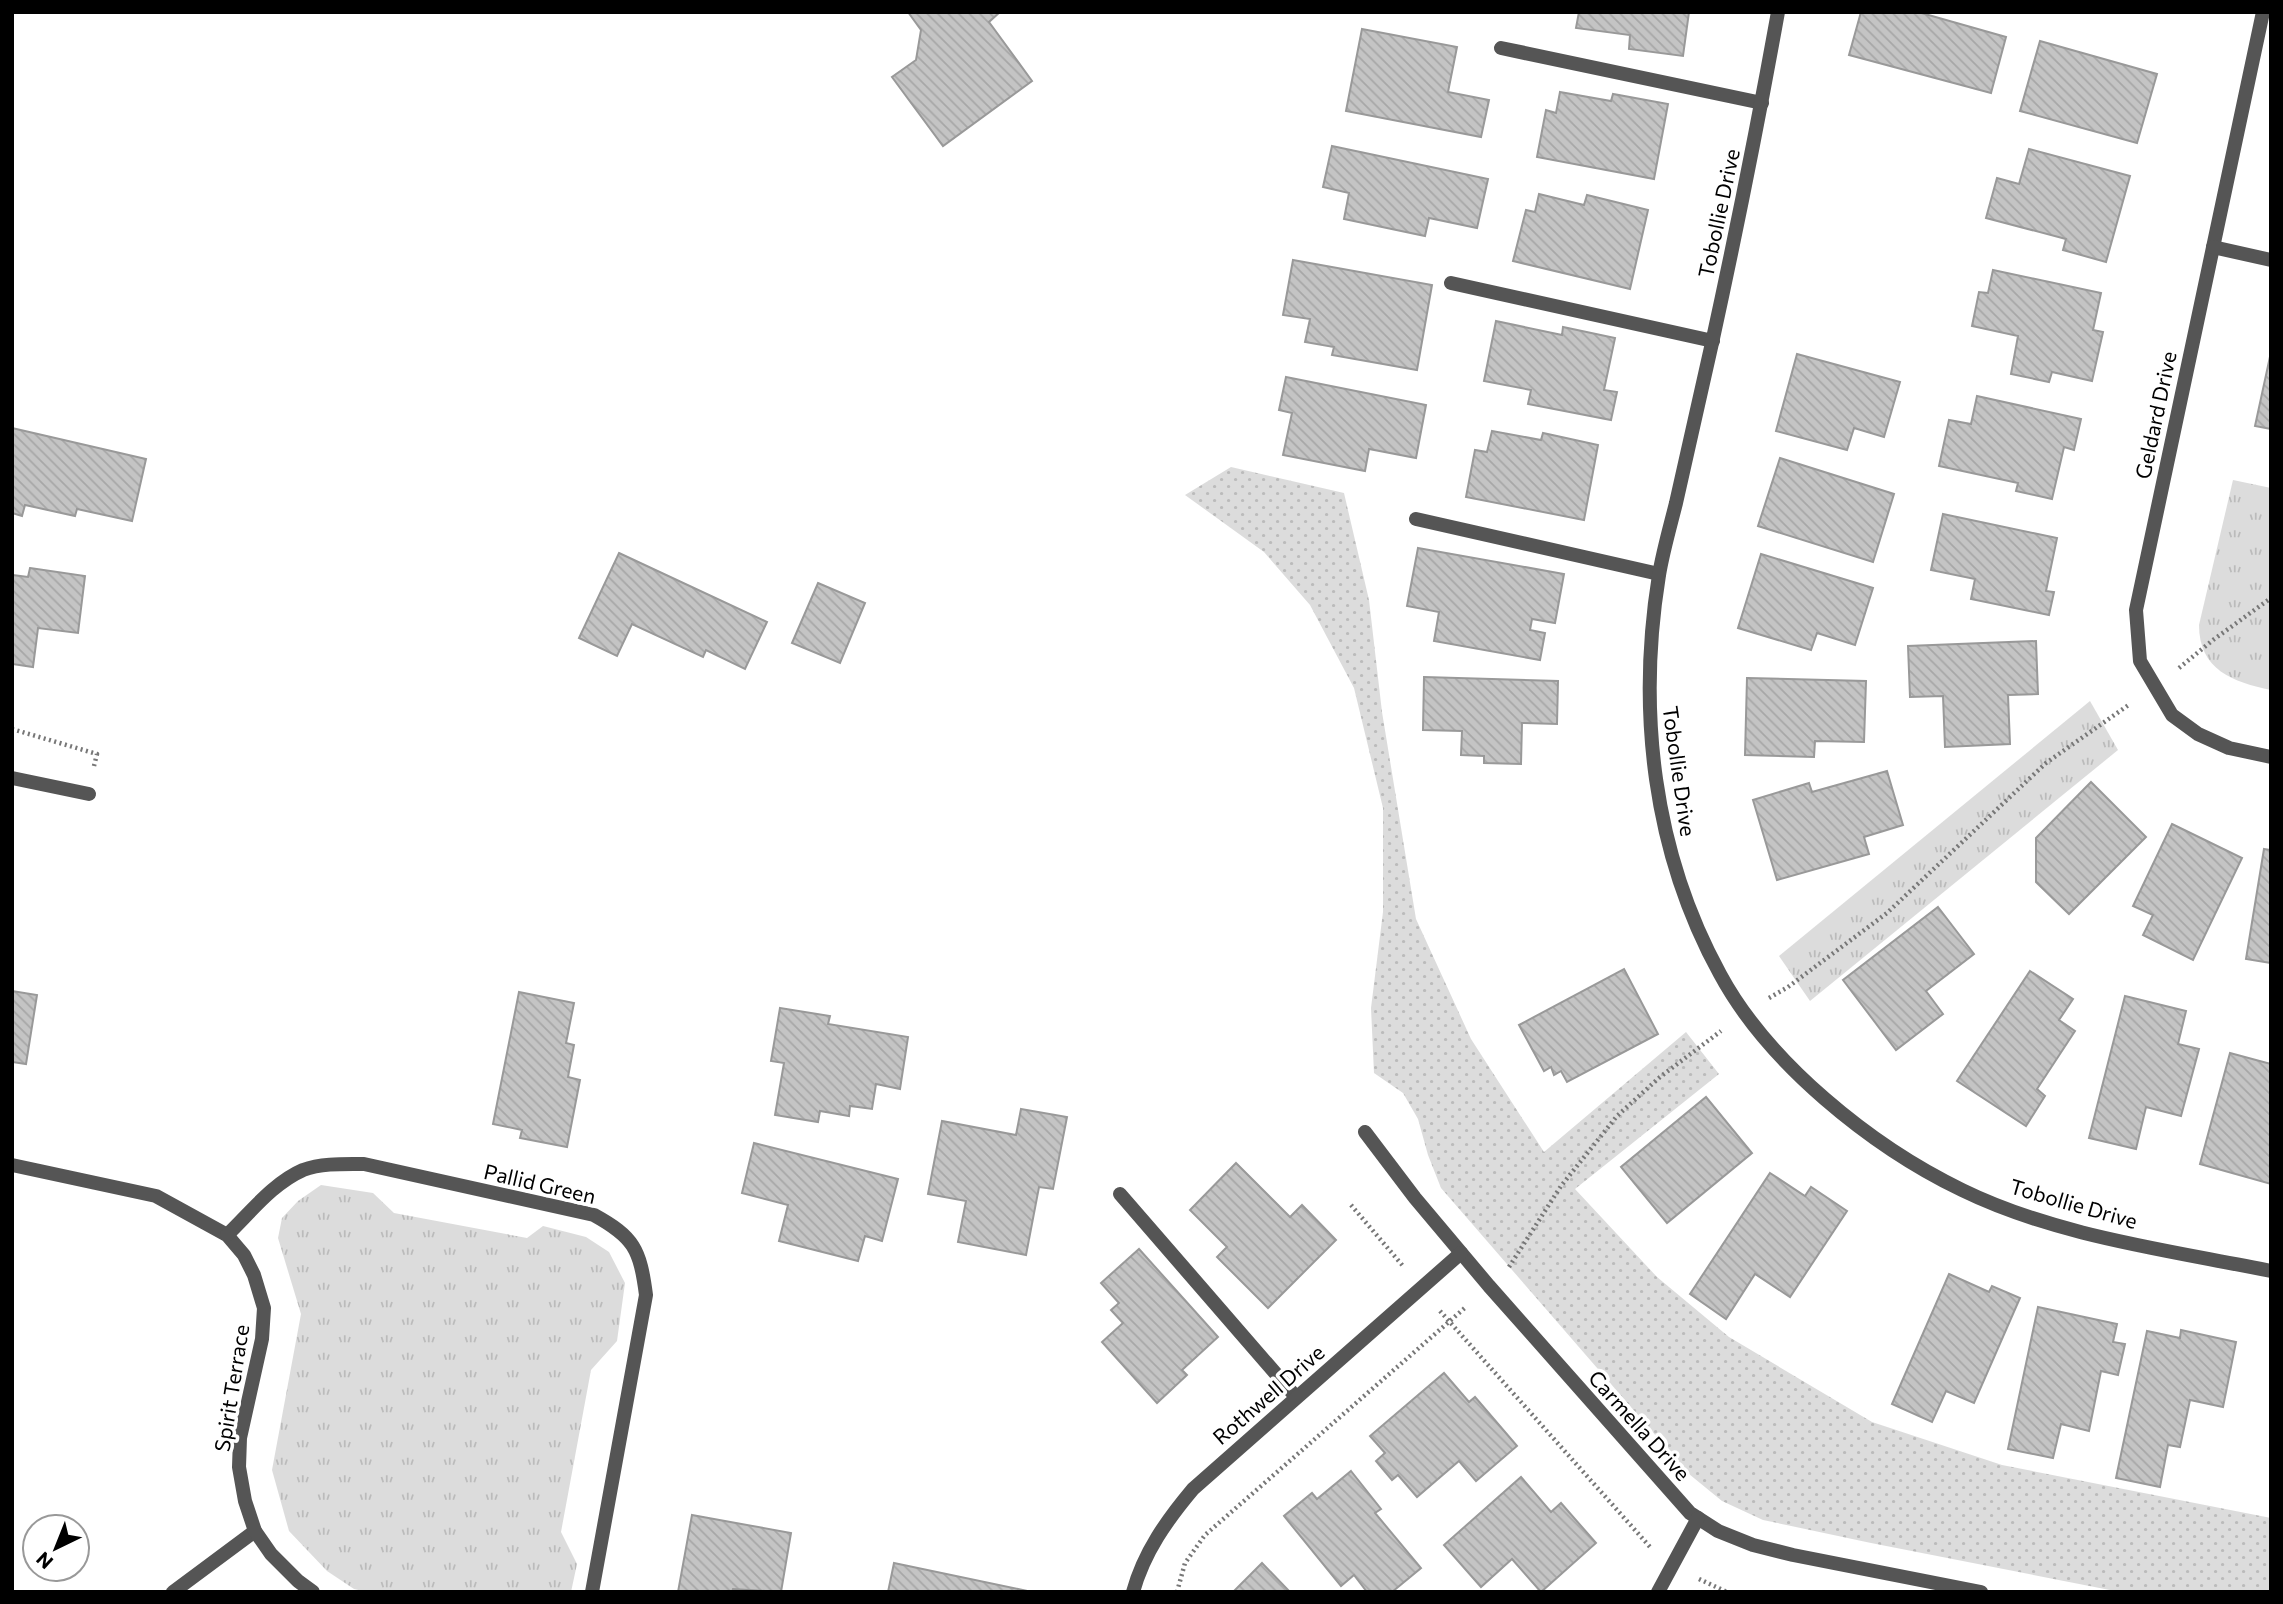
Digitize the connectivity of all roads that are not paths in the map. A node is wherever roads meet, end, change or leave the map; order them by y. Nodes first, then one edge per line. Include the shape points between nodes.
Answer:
1 (1778, 12) edge
2 (2263, 12) edge
3 (1501, 48) dead end
4 (1762, 103) junction
5 (2213, 247) junction
6 (2271, 260) edge
7 (1451, 283) dead end
8 (1713, 341) junction
9 (1416, 519) dead end
10 (1659, 574) junction
11 (2271, 757) edge
12 (12, 778) edge
13 (89, 794) road end
14 (1364, 1132) dead end
15 (12, 1165) edge
16 (1120, 1194) dead end
17 (227, 1235) junction
18 (1461, 1253) junction
19 (2271, 1271) edge
20 (1296, 1397) junction
21 (1698, 1518) junction
22 (255, 1531) junction
23 (173, 1592) edge
24 (313, 1592) edge
25 (592, 1592) edge
26 (1133, 1592) edge
27 (1658, 1592) edge
28 (1981, 1592) edge

1 - 4 street, Tobollie Drive
2 - 5 street, Geldard Drive
3 - 4 street
4 - 8 street, Tobollie Drive
5 - 6 street
5 - 11 street, Geldard Drive via 2136,610 2140,661 2172,715 2229,748
7 - 8 street
8 - 10 street, Tobollie Drive
9 - 10 street
10 - 19 street, Tobollie Drive via 1649,693 1651,746 1672,862 1720,974 1782,1057 1849,1120 1962,1190 2076,1230
12 - 13 street
14 - 18 street, Carmella Drive
15 - 17 street, Spirit Terrace via 156,1196
16 - 20 street
17 - 22 street, Spirit Terrace via 244,1255 264,1308 262,1339 240,1438 239,1467
17 - 25 street, Pallid Green via 280,1184 304,1170 333,1164 364,1164 594,1215 621,1230 634,1246 646,1295
18 - 20 street, Rothwell Drive
18 - 21 street, Carmella Drive via 1665,1487
20 - 26 street, Rothwell Drive via 1193,1489 1150,1549
21 - 27 street
21 - 28 street, Carmella Drive via 1753,1545
22 - 23 street
22 - 24 street, Spirit Terrace via 271,1554

